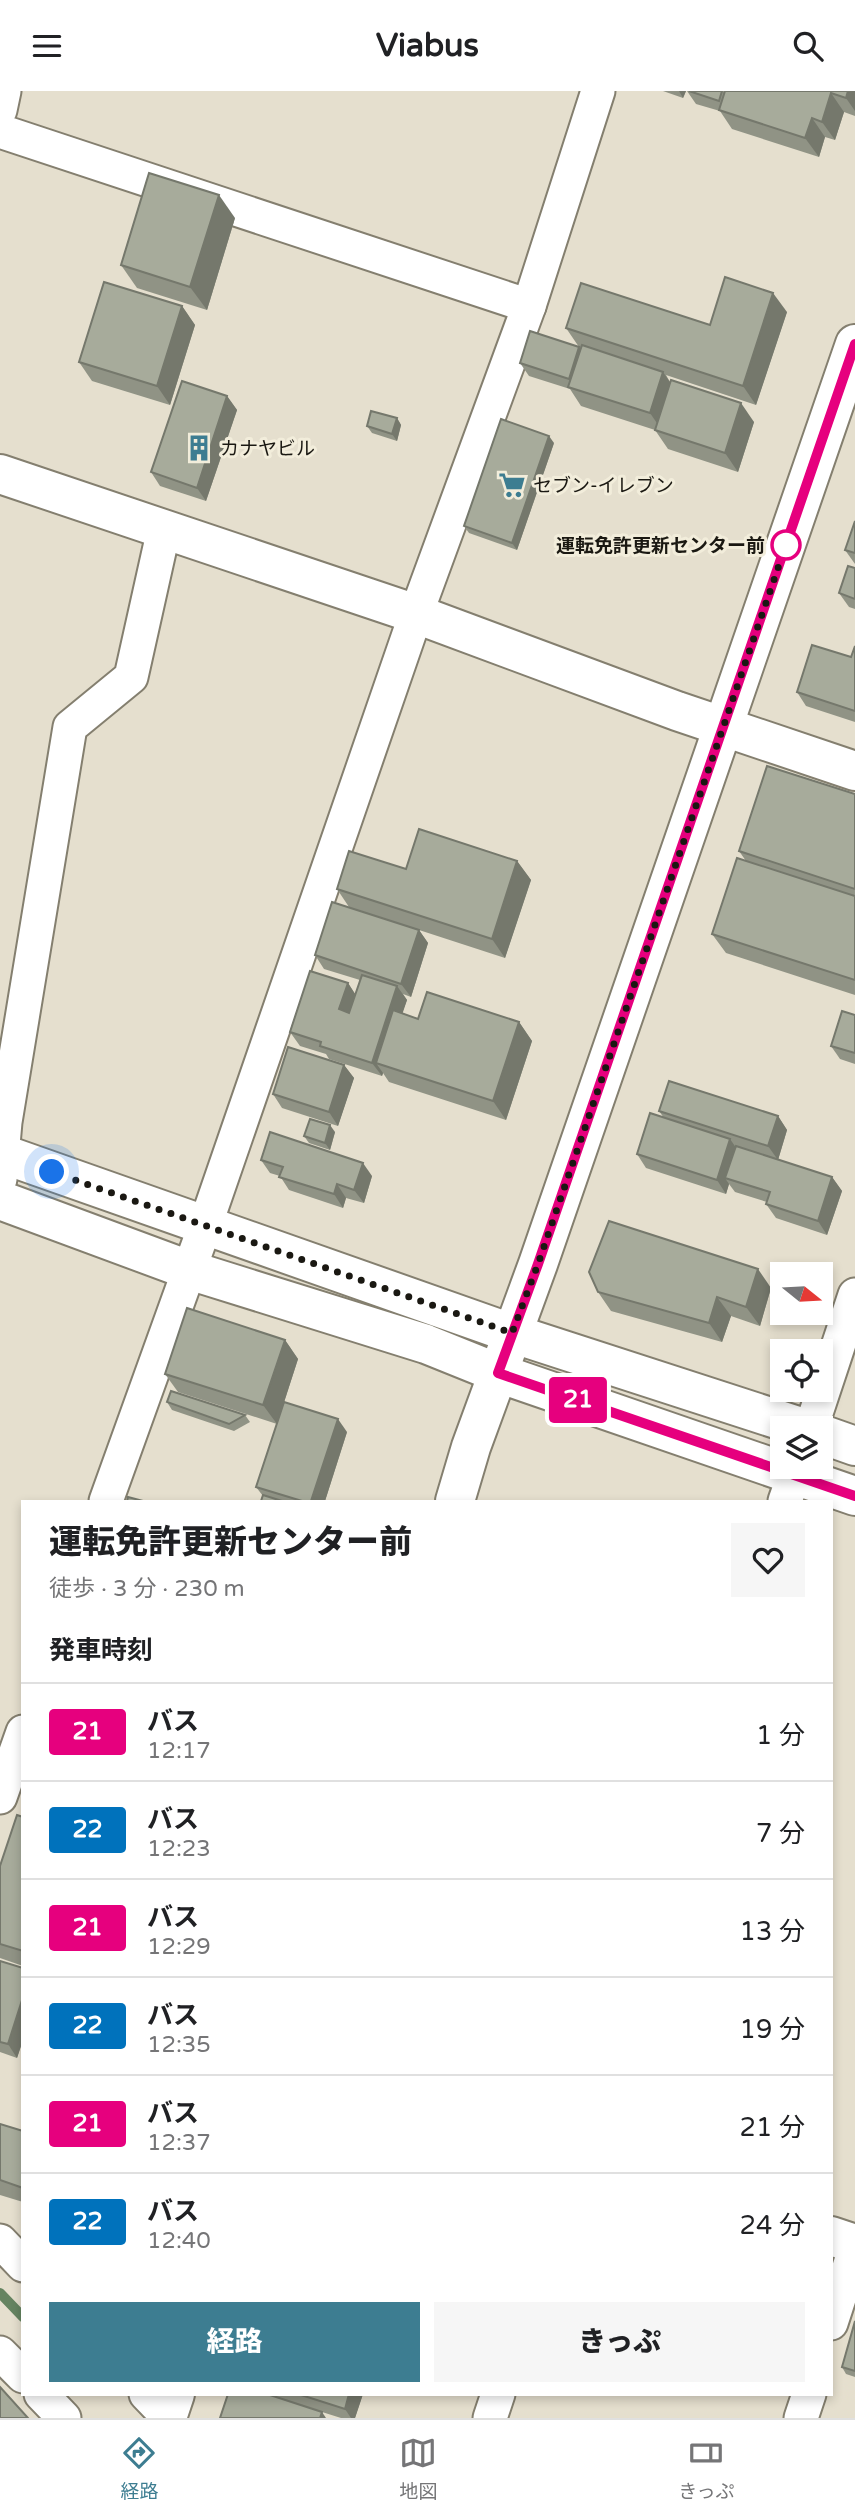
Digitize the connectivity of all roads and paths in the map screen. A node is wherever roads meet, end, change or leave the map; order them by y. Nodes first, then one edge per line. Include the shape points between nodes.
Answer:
1 (4, 91) edge
2 (598, 91) edge
3 (0, 110) edge
4 (0, 131) edge
5 (529, 306) junction
6 (855, 344) edge
7 (0, 474) edge
8 (164, 529) junction
9 (416, 614) junction
10 (723, 727) junction
11 (855, 771) edge
12 (1, 1162) edge
13 (0, 1200) edge
14 (205, 1226) junction
15 (189, 1270) junction
16 (855, 1296) edge
17 (512, 1333) junction
18 (498, 1373) junction
19 (815, 1416) edge
20 (770, 1417) edge
21 (833, 1438) edge
22 (855, 1446) edge
23 (792, 1481) edge
24 (855, 1496) edge
25 (106, 1500) edge
26 (455, 1500) edge
27 (21, 1741) edge
28 (11, 1781) edge
29 (833, 2237) edge
30 (0, 2241) edge
31 (855, 2246) edge
32 (21, 2263) edge
33 (833, 2317) edge
34 (0, 2353) edge
35 (21, 2374) edge
36 (43, 2396) edge
37 (497, 2396) edge
38 (807, 2396) edge
39 (64, 2418) edge
40 (490, 2418) edge
41 (801, 2418) edge

1 - 3 street
2 - 5 street
4 - 5 street
5 - 9 street
6 - 10 street
7 - 8 street
8 - 9 street
8 - 12 street via 131,677 70,727
9 - 10 street
9 - 14 street
10 - 11 street
10 - 17 street
12 - 14 street
13 - 15 street
14 - 15 street
14 - 17 street
15 - 18 street via 426,1344
15 - 25 street
16 - 19 street
17 - 18 street
17 - 20 street
18 - 23 street
18 - 26 street
21 - 22 street
23 - 24 street
27 - 28 street
29 - 31 street
30 - 32 street
31 - 33 street
34 - 35 street
36 - 39 street
37 - 40 street
38 - 41 street

